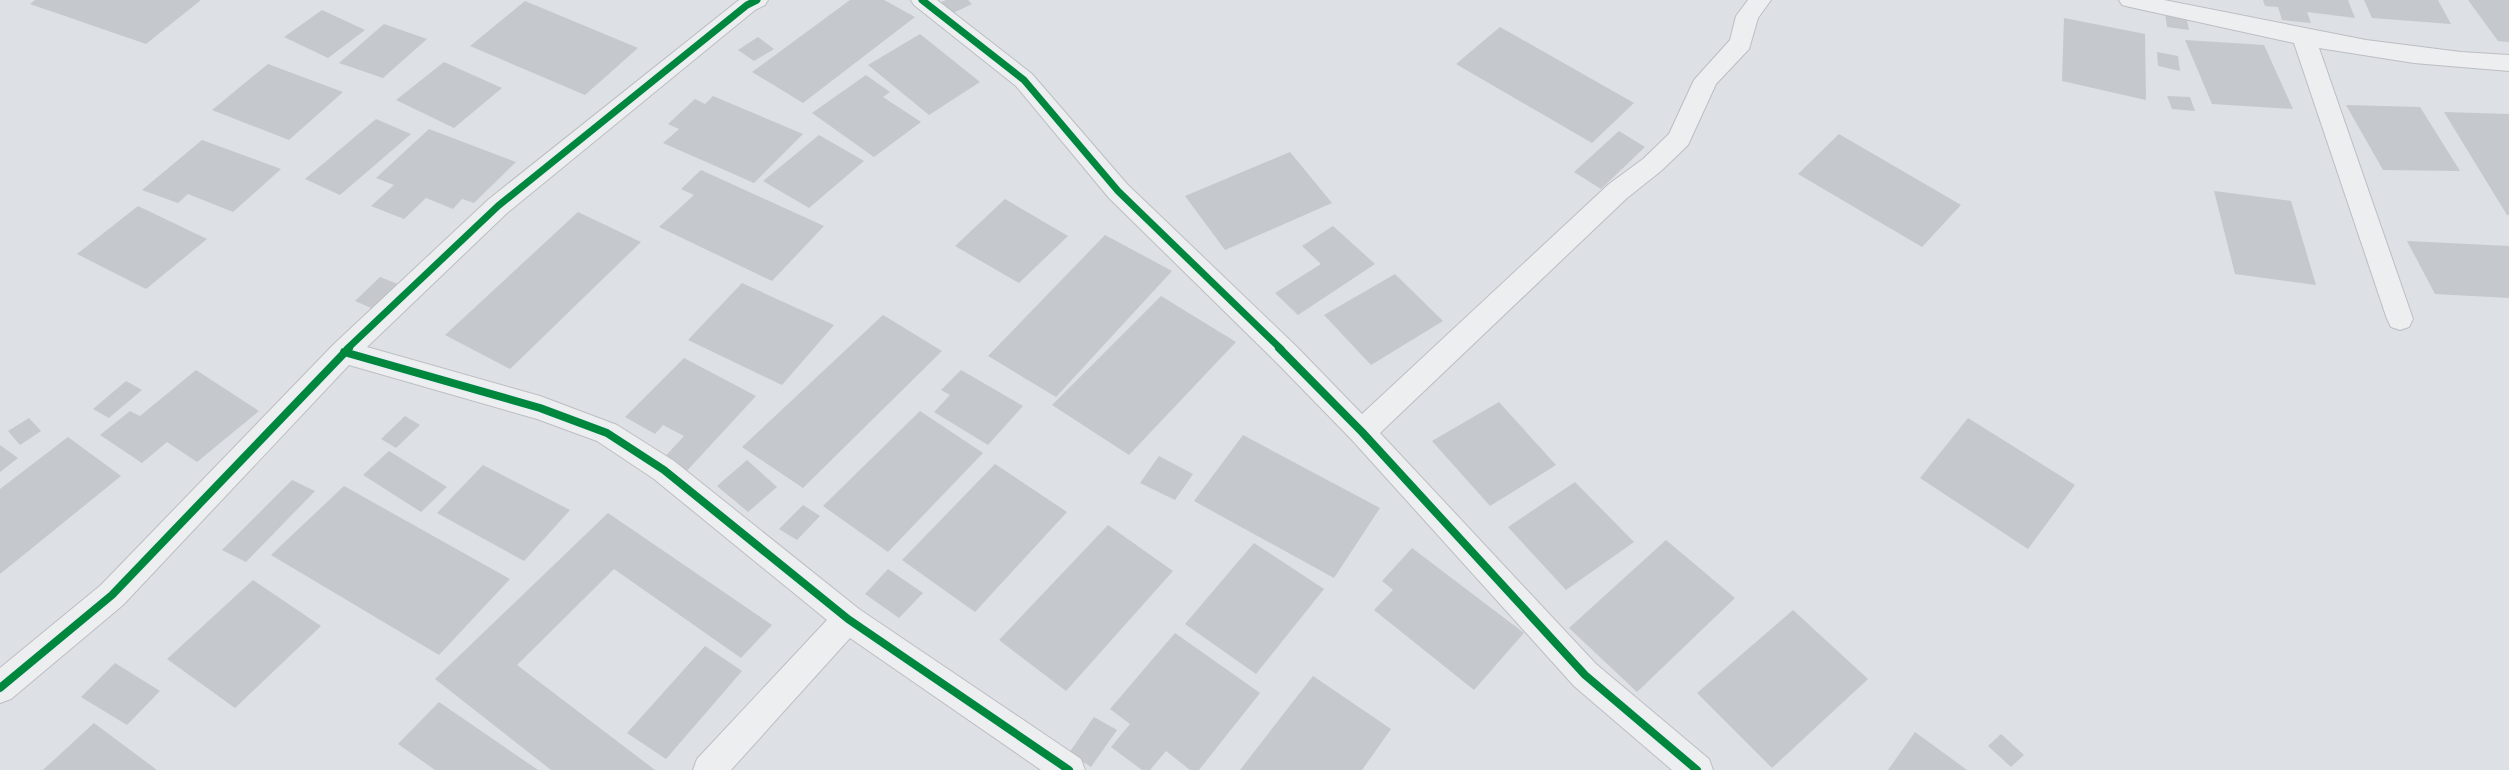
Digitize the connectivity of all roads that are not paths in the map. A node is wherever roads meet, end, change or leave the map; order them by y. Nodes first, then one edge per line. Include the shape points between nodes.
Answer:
1 (757, 0) edge
2 (922, 0) edge
3 (1760, 0) edge
4 (2130, 0) edge
5 (2303, 36) junction
6 (2509, 63) edge
7 (2400, 319) dead end
8 (344, 352) junction
9 (1362, 432) junction
10 (848, 619) junction
11 (0, 688) edge
12 (709, 770) edge
13 (1069, 770) edge
14 (1697, 770) edge

1 - 8 street via 498,206
2 - 9 street via 1024,80 1118,192
3 - 9 street via 1748,16 1741,43 1706,80 1680,139 1618,191
4 - 5 street
5 - 6 street via 2454,61
5 - 7 street
8 - 10 street via 540,408 607,433 664,470
8 - 11 street via 112,595
9 - 14 street via 1585,675
10 - 12 street
10 - 13 street

